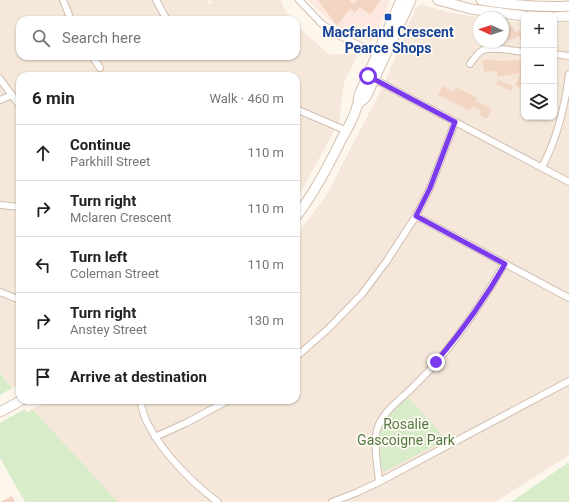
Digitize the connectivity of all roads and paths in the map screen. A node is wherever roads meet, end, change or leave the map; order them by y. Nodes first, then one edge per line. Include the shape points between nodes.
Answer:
1 (63, 0) edge
2 (156, 0) edge
3 (300, 0) edge
4 (401, 0) edge
5 (411, 0) edge
6 (438, 0) edge
7 (481, 0) edge
8 (521, 3) edge
9 (569, 6) edge
10 (69, 16) edge
11 (165, 16) edge
12 (521, 16) edge
13 (569, 16) edge
14 (557, 17) edge
15 (521, 52) edge
16 (557, 54) edge
17 (381, 55) junction
18 (569, 56) edge
19 (95, 60) edge
20 (470, 64) dead end
21 (100, 68) dead end
22 (569, 74) edge
23 (371, 78) junction
24 (0, 79) edge
25 (568, 93) edge
26 (12, 95) junction
27 (0, 100) edge
28 (16, 100) edge
29 (300, 111) edge
30 (455, 122) junction
31 (347, 131) junction
32 (542, 167) junction
33 (569, 182) edge
34 (0, 205) edge
35 (300, 205) edge
36 (16, 207) edge
37 (416, 216) junction
38 (505, 264) junction
39 (0, 292) edge
40 (16, 298) edge
41 (569, 298) edge
42 (300, 354) edge
43 (569, 381) edge
44 (16, 403) edge
45 (141, 404) edge
46 (222, 404) edge
47 (0, 412) edge
48 (155, 437) junction
49 (379, 482) junction
50 (218, 502) edge
51 (332, 502) edge

1 - 10 street
2 - 11 street
3 - 17 street via 321,23 336,34
4 - 17 street
5 - 17 street
6 - 12 street via 471,9
7 - 8 street
8 - 9 street via 548,8
13 - 14 street
15 - 20 street via 493,49 482,51
16 - 18 street
17 - 23 street
19 - 21 street
22 - 25 street
23 - 30 street
23 - 31 street via 359,95
24 - 26 street
25 - 32 street via 554,141
26 - 27 street
26 - 28 street
29 - 31 street
30 - 32 street
30 - 37 street via 430,188
31 - 35 street via 322,178
32 - 33 street
34 - 36 street
37 - 38 street
37 - 42 street via 362,294
38 - 41 street
38 - 49 street via 454,341 382,419 377,430 376,442
39 - 40 street
43 - 49 street
44 - 47 street
45 - 48 street
46 - 48 street
48 - 50 street via 202,491
49 - 51 street

